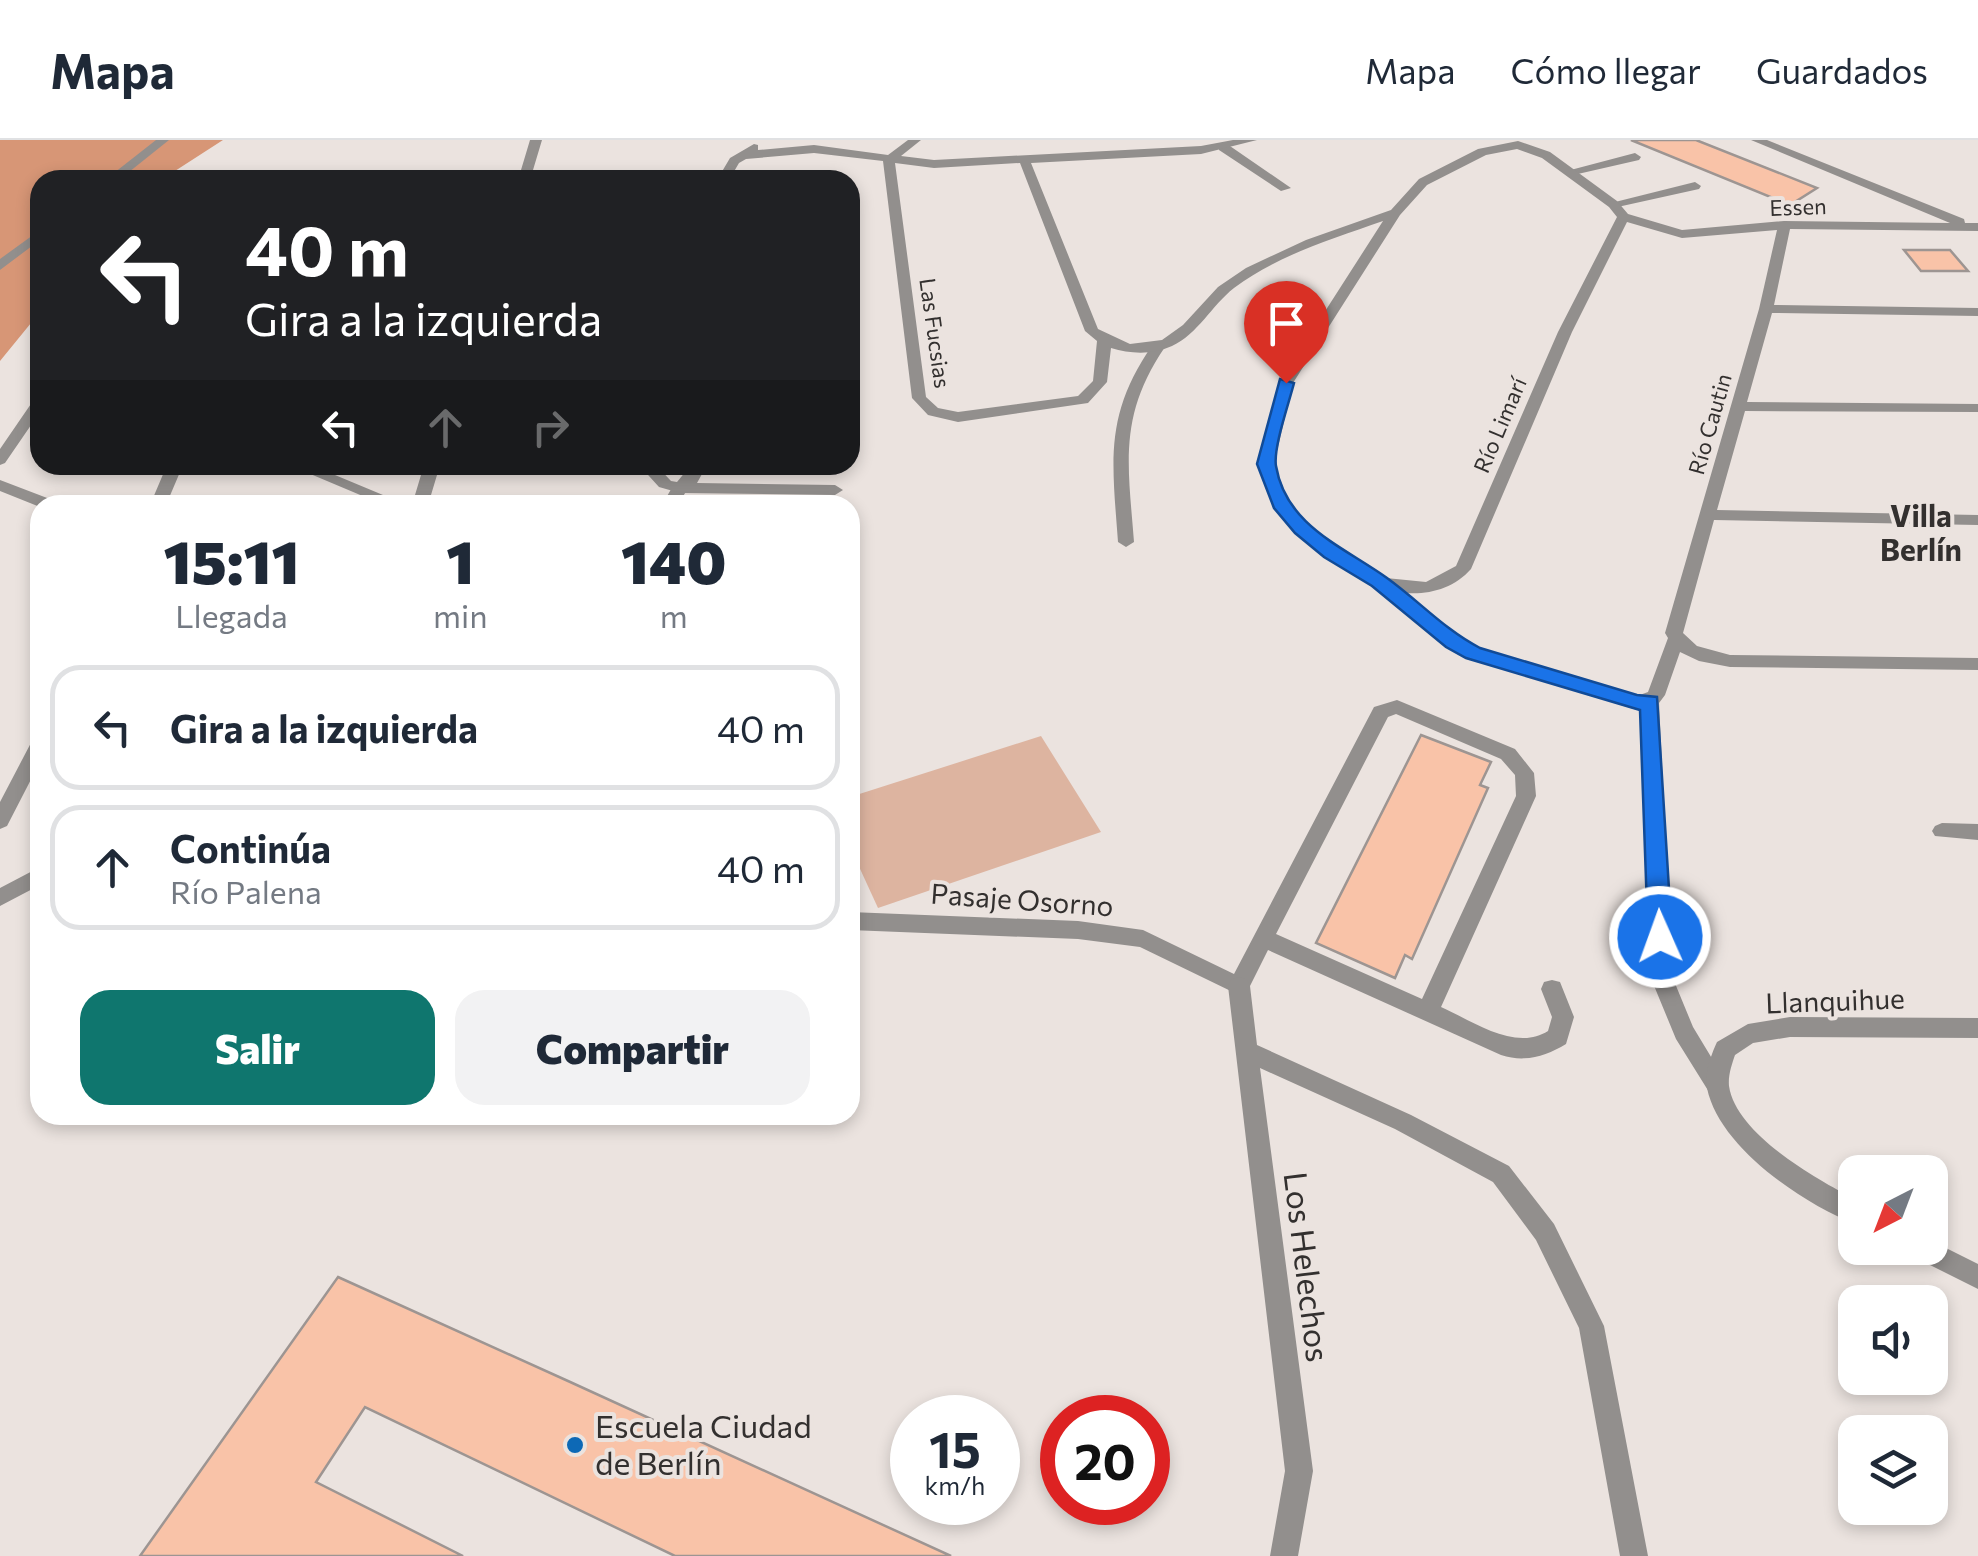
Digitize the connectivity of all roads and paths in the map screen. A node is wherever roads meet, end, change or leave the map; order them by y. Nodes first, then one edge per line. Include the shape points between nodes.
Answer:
1 (163, 140) edge
2 (536, 140) edge
3 (763, 140) edge
4 (810, 140) edge
5 (915, 140) edge
6 (1087, 140) edge
7 (1251, 140) edge
8 (1757, 140) edge
9 (1514, 143) edge
10 (1223, 147) junction
11 (859, 153) junction
12 (745, 155) junction
13 (1071, 156) junction
14 (1635, 157) dead end
15 (1024, 159) junction
16 (889, 160) junction
17 (124, 170) edge
18 (527, 170) edge
19 (729, 170) edge
20 (1569, 172) junction
21 (1695, 186) dead end
22 (1285, 188) dead end
23 (1618, 210) junction
24 (1395, 213) junction
25 (1784, 225) junction
26 (1974, 227) edge
27 (30, 242) edge
28 (0, 266) edge
29 (1766, 309) junction
30 (1978, 312) edge
31 (1104, 342) junction
32 (1158, 347) junction
33 (1738, 406) junction
34 (1978, 408) edge
35 (30, 416) edge
36 (0, 460) edge
37 (324, 475) edge
38 (656, 475) edge
39 (693, 475) edge
40 (0, 484) edge
41 (680, 488) junction
42 (835, 490) dead end
43 (374, 495) edge
44 (676, 495) edge
45 (30, 497) edge
46 (1707, 515) junction
47 (1978, 520) edge
48 (1126, 542) dead end
49 (1378, 582) junction
50 (1675, 637) junction
51 (1978, 664) edge
52 (1650, 702) junction
53 (30, 763) edge
54 (0, 821) edge
55 (1942, 831) dead end
56 (1978, 832) edge
57 (30, 881) edge
58 (0, 898) edge
59 (860, 921) edge
60 (1263, 938) junction
61 (1239, 986) junction
62 (1552, 989) dead end
63 (1428, 1011) junction
64 (1978, 1028) edge
65 (1247, 1051) junction
66 (1717, 1085) junction
67 (1838, 1203) edge
68 (1948, 1262) edge
69 (1978, 1278) edge
70 (1284, 1556) edge
71 (1634, 1556) edge

1 - 17 street
2 - 18 street
3 - 12 street
4 - 11 street
5 - 16 street
6 - 13 street
7 - 10 street
8 - 26 street
9 - 20 street, Essen
9 - 24 street via 1423,182
10 - 13 street
10 - 22 street
11 - 12 street via 781,149
11 - 16 street
12 - 19 street
13 - 15 street
14 - 20 street
15 - 16 street
15 - 31 street via 1092,331
16 - 31 street, Las Fucsias via 919,398 933,412 958,417 1083,400 1100,382
20 - 23 street, Essen
21 - 23 street
23 - 25 street, Essen via 1682,234
23 - 49 street, Río Limarí via 1463,570 1444,585 1423,589
24 - 32 street via 1291,250 1230,284
24 - 49 street via 1286,383 1266,464 1281,504 1301,529
25 - 26 street, Essen
25 - 29 street, Río Cautin
27 - 28 street
29 - 30 street
29 - 33 street, Río Cautin
31 - 32 street
32 - 48 street via 1137,373 1119,431
33 - 34 street
33 - 46 street, Río Cautin
35 - 36 street
37 - 43 street
38 - 41 street
39 - 41 street
40 - 45 street
41 - 42 street
41 - 44 street
46 - 47 street
46 - 50 street, Río Cautin
49 - 52 street via 1473,653
50 - 51 street via 1702,656 1730,661
50 - 52 street, Río Cautin
52 - 66 street via 1662,976 1684,1032
53 - 54 street
55 - 56 street
57 - 58 street
59 - 61 street, Pasaje Osorno via 1078,930 1143,940
60 - 61 street
60 - 63 street
60 - 63 street via 1382,712 1412,711 1508,754 1524,773 1526,796
61 - 65 street, Los Helechos
62 - 63 street via 1563,1017 1558,1037 1540,1048 1508,1048
64 - 66 street, Llanquihue via 1790,1027 1748,1034 1725,1049
65 - 70 street, Los Helechos via 1299,1471
65 - 71 street via 1501,1174 1545,1232 1592,1326
66 - 67 street via 1737,1130
68 - 69 street

